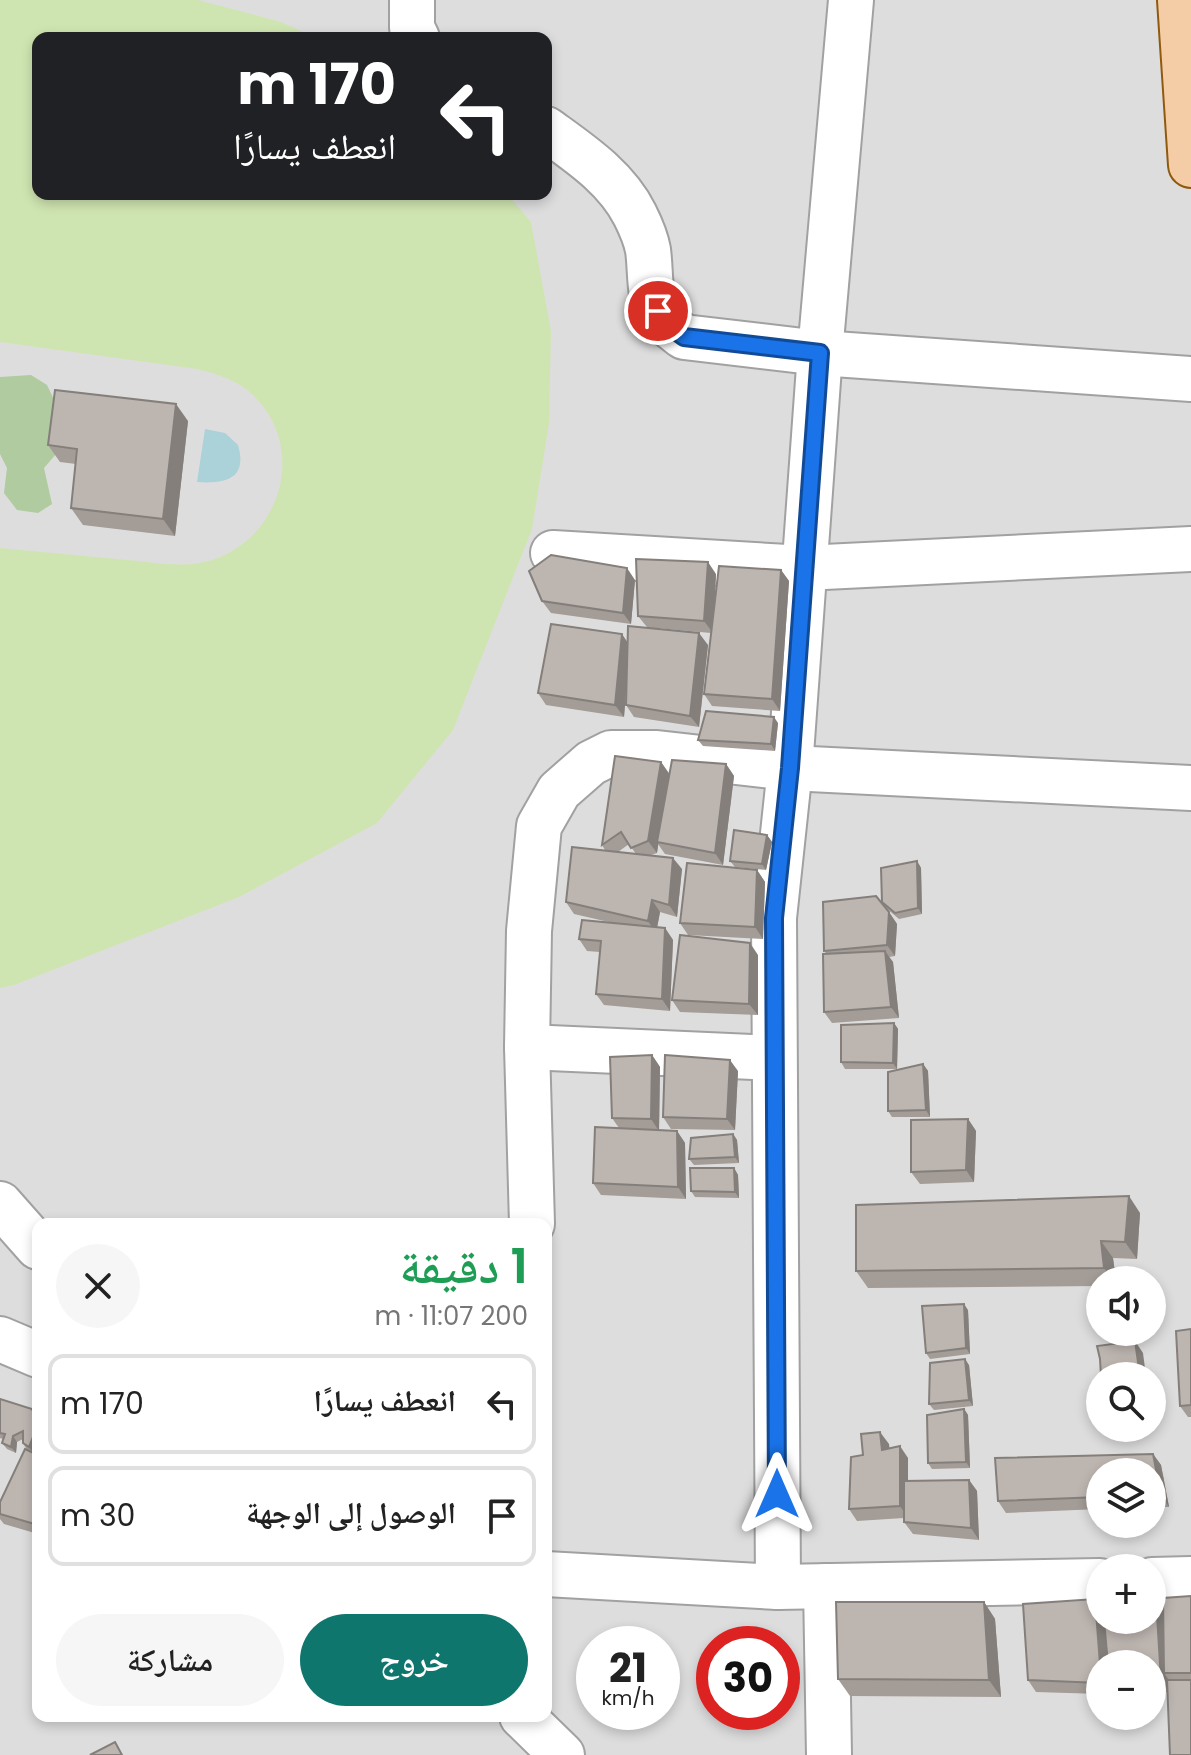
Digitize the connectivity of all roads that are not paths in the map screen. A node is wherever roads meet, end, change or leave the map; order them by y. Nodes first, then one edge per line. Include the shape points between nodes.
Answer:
1 (412, 0) edge
2 (851, 0) edge
3 (1180, 0) edge
4 (414, 32) edge
5 (552, 133) edge
6 (1191, 165) edge
7 (820, 353) junction
8 (1191, 379) edge
9 (1191, 549) edge
10 (553, 553) edge
11 (804, 568) junction
12 (790, 768) junction
13 (1191, 788) edge
14 (527, 1047) junction
15 (774, 1058) junction
16 (0, 1204) edge
17 (532, 1218) edge
18 (32, 1240) edge
19 (0, 1339) edge
20 (32, 1352) edge
21 (552, 1574) edge
22 (1191, 1579) edge
23 (1166, 1580) edge
24 (1086, 1581) edge
25 (826, 1586) junction
26 (778, 1587) junction
27 (528, 1722) edge
28 (562, 1755) edge
29 (829, 1755) edge

1 - 4 street
2 - 7 street
3 - 6 main road
5 - 7 street via 592,163 635,215 648,249 658,311 669,326 684,337
7 - 8 street
7 - 11 street
9 - 11 street
10 - 11 street
11 - 12 street
12 - 13 street
12 - 14 street via 611,753 559,791 539,826 529,931
12 - 15 street via 774,918
14 - 15 street
14 - 17 street
15 - 26 street
16 - 18 street
19 - 20 street
21 - 26 street
22 - 23 street
24 - 25 street
25 - 26 street
25 - 29 street
27 - 28 street

